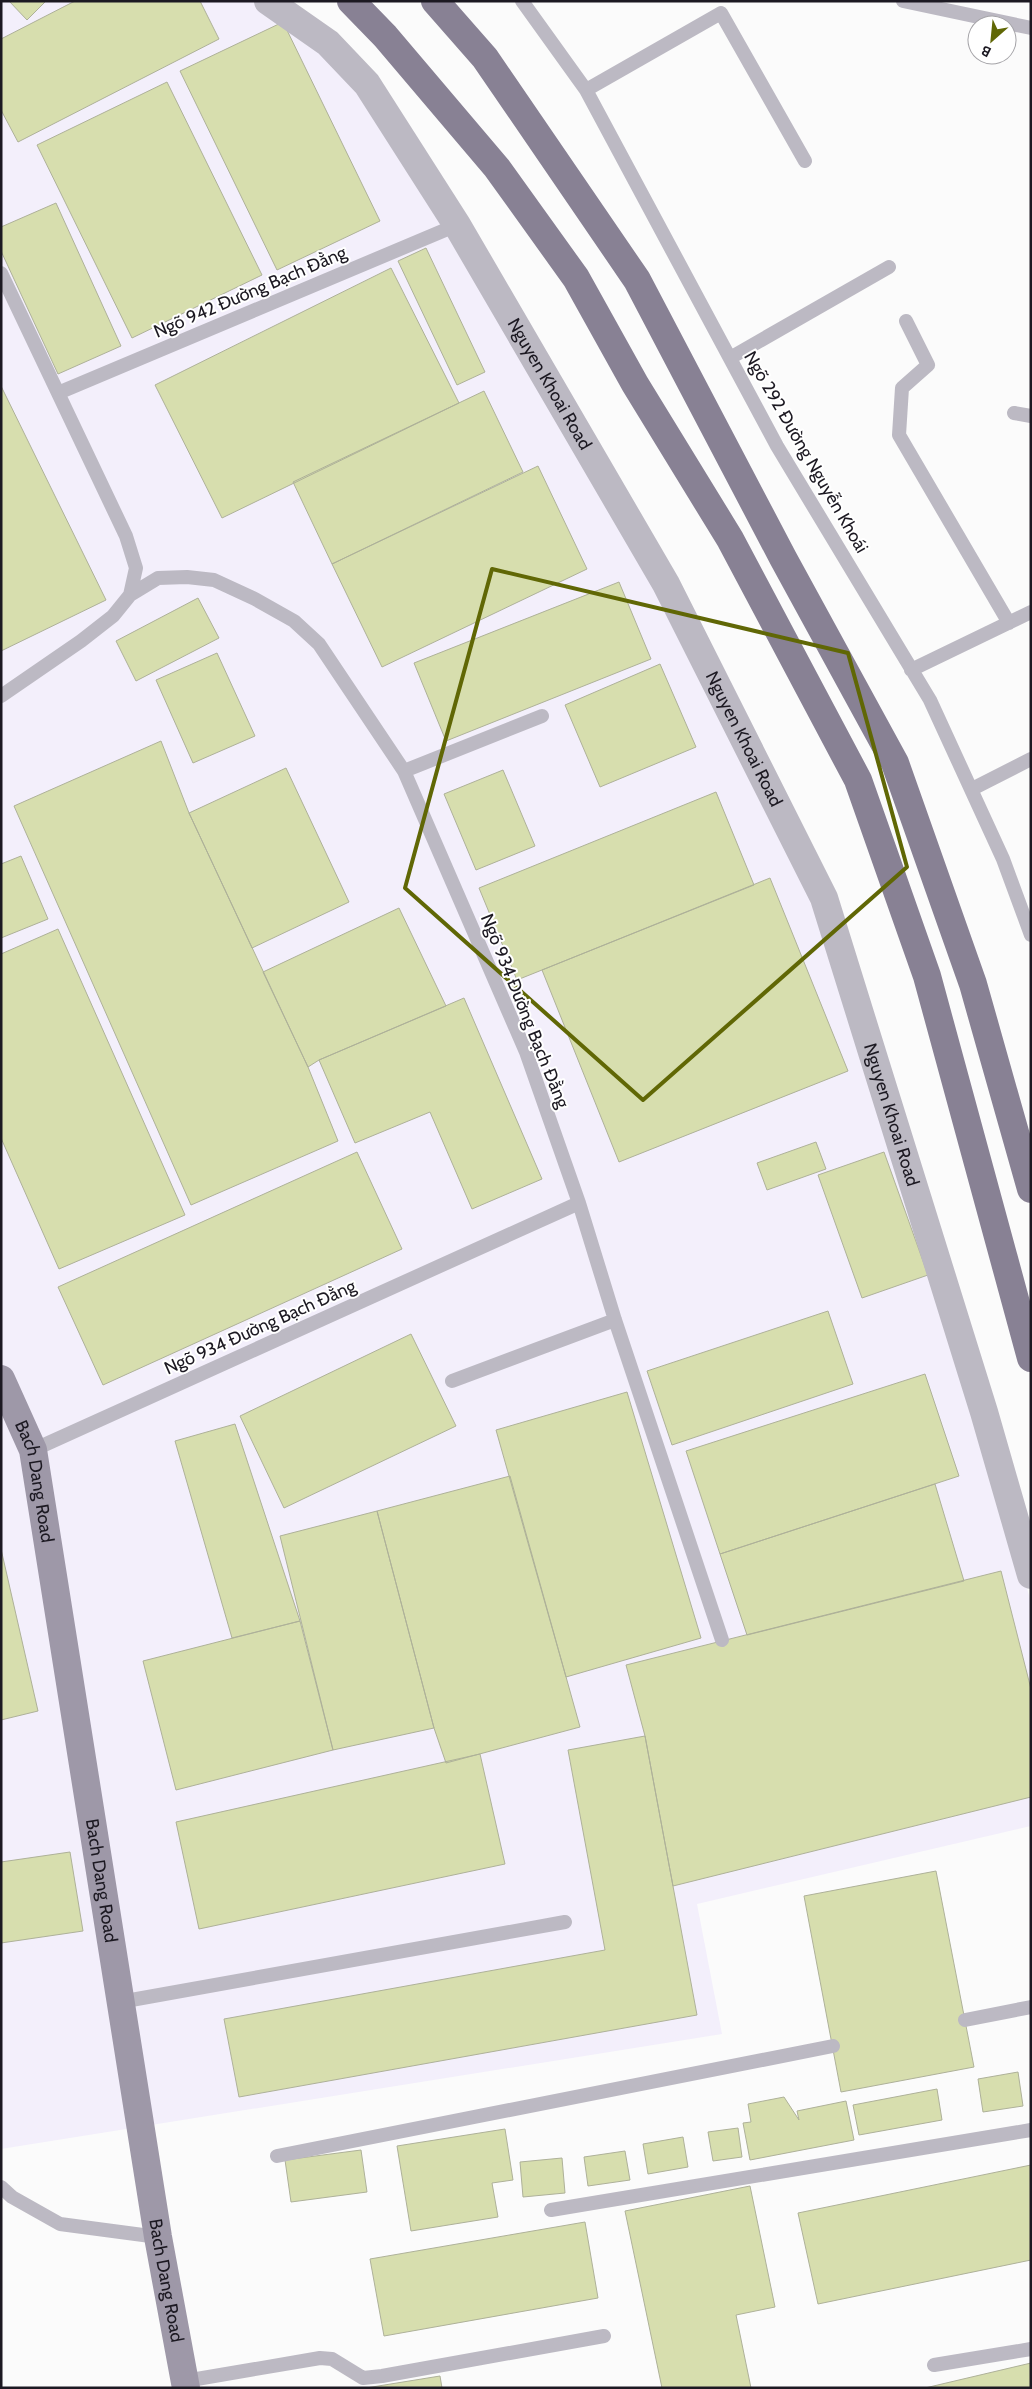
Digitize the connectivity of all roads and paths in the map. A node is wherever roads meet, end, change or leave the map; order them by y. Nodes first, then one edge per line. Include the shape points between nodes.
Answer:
1 (268, 1) edge
2 (351, 1) edge
3 (435, 1) edge
4 (522, 1) edge
5 (903, 1) edge
6 (1031, 28) edge
7 (586, 90) junction
8 (805, 161) dead end
9 (457, 225) junction
10 (889, 267) dead end
11 (1, 272) edge
12 (906, 321) dead end
13 (730, 358) junction
14 (58, 393) junction
15 (1014, 413) dead end
16 (1031, 416) edge
17 (130, 595) junction
18 (1031, 612) edge
19 (1009, 623) junction
20 (911, 670) junction
21 (1, 696) edge
22 (542, 716) dead end
23 (1031, 759) edge
24 (404, 771) junction
25 (972, 789) junction
26 (1031, 936) edge
27 (1031, 1189) edge
28 (578, 1203) junction
29 (614, 1320) junction
30 (1031, 1358) edge
31 (1, 1380) edge
32 (452, 1382) dead end
33 (33, 1450) junction
34 (1031, 1575) edge
35 (722, 1640) dead end
36 (565, 1922) dead end
37 (120, 2002) junction
38 (1031, 2007) edge
39 (965, 2020) dead end
40 (833, 2046) dead end
41 (1031, 2130) edge
42 (277, 2156) dead end
43 (1, 2187) edge
44 (551, 2210) dead end
45 (158, 2237) junction
46 (604, 2336) dead end
47 (1031, 2349) edge
48 (934, 2365) dead end
49 (186, 2384) edge

1 - 9 street, Nguyen Khoai Road via 328,43 367,84
2 - 30 main road via 385,36 497,168 576,278 730,539 858,780 927,976
3 - 27 main road via 486,58 637,280 895,763 973,984
4 - 7 lane, Ngõ 292 Đường Nguyễn Khoái
5 - 6 lane
7 - 8 lane via 721,13
7 - 13 lane, Ngõ 292 Đường Nguyễn Khoái
9 - 14 lane, Ngõ 942 Đường Bạch Đằng
9 - 34 street, Nguyen Khoai Road via 666,584 824,898 984,1412
10 - 13 lane
11 - 14 lane
12 - 19 lane via 928,365 902,388 899,435
13 - 20 lane, Ngõ 292 Đường Nguyễn Khoái via 777,446
14 - 17 lane via 126,536 136,568
15 - 16 lane
17 - 21 lane, Ngõ 934 Đường Bạch Đằng via 113,616
17 - 24 lane, Ngõ 934 Đường Bạch Đằng via 158,578 214,580 294,621 319,644
18 - 19 lane
19 - 20 lane
20 - 25 lane, Ngõ 292 Đường Nguyễn Khoái via 930,700
22 - 24 lane
23 - 25 lane
24 - 28 lane, Ngõ 934 Đường Bạch Đằng via 526,1052
25 - 26 lane, Ngõ 292 Đường Nguyễn Khoái via 1003,859
28 - 29 lane
28 - 33 lane, Ngõ 934 Đường Bạch Đằng
29 - 32 lane
29 - 35 lane
31 - 33 street, Bach Dang Road
33 - 37 street, Bach Dang Road
36 - 37 lane
37 - 45 street, Bach Dang Road
38 - 39 lane
40 - 42 lane
41 - 44 lane
43 - 45 lane via 12,2197 60,2224
45 - 49 street, Bach Dang Road
46 - 49 lane via 382,2376 363,2378 332,2359 320,2358
47 - 48 lane

